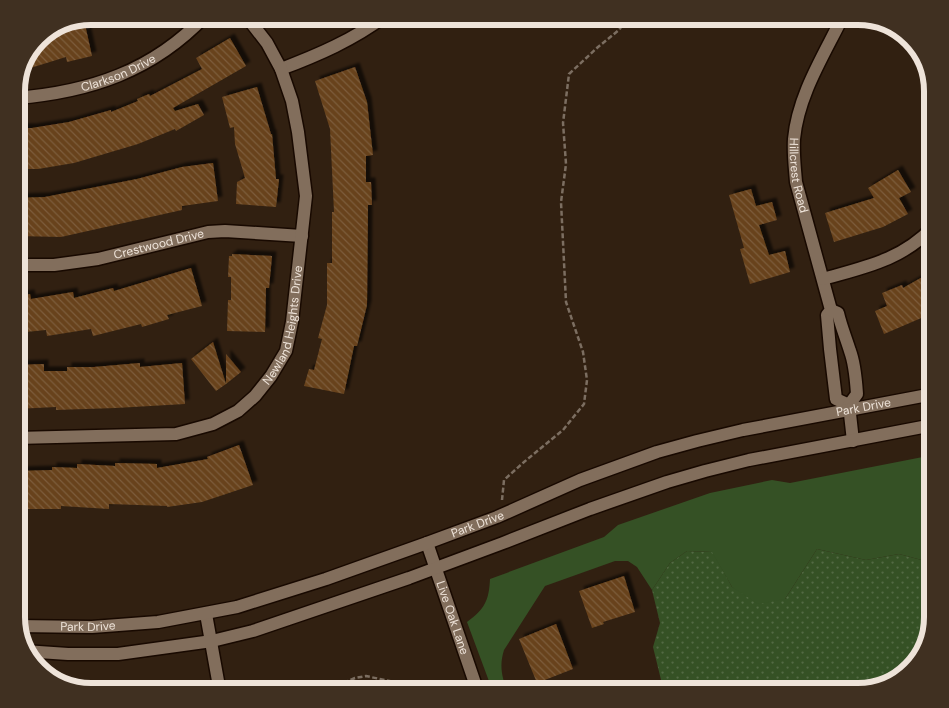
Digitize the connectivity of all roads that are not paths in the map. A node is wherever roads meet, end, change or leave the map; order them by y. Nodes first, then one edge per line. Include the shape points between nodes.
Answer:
1 (197, 25) edge
2 (253, 25) edge
3 (373, 25) edge
4 (839, 25) edge
5 (281, 69) junction
6 (25, 97) edge
7 (302, 236) junction
8 (924, 236) edge
9 (25, 265) edge
10 (823, 280) junction
11 (831, 310) junction
12 (848, 345) junction
13 (830, 348) junction
14 (924, 396) edge
15 (849, 408) junction
16 (924, 427) edge
17 (25, 438) edge
18 (853, 441) junction
19 (427, 543) junction
20 (435, 568) junction
21 (206, 614) junction
22 (26, 626) edge
23 (212, 641) junction
24 (35, 651) edge
25 (219, 683) edge
26 (475, 683) edge

1 - 6 street, Clarkson Drive via 158,56 124,74 91,86
2 - 5 street, Newland Heights Drive
3 - 5 street via 322,54
4 - 10 street, Hillcrest Road via 802,101 794,140 796,182
5 - 7 street, Newland Heights Drive via 298,132 306,196
7 - 9 street, Crestwood Drive via 208,232 98,260
7 - 17 street, Newland Heights Drive via 286,351 272,376 238,411 213,424 176,434
8 - 10 street via 872,266
10 - 11 street, Hillcrest Road
11 - 12 street, Hillcrest Road via 838,313
11 - 13 street, Hillcrest Road via 827,315
12 - 13 street
12 - 15 street, Hillcrest Road via 858,394
13 - 15 street, Hillcrest Road via 836,399
14 - 15 street, Park Drive
15 - 18 street
15 - 19 street, Park Drive via 681,445 580,480 504,514
16 - 18 street
18 - 20 street via 749,460 667,482
19 - 20 street, Live Oak Lane
19 - 21 street, Park Drive via 261,600
20 - 23 street via 282,622
20 - 26 street, Live Oak Lane
21 - 22 street, Park Drive via 158,622 92,627
21 - 23 street
23 - 24 street via 118,654
23 - 25 street

